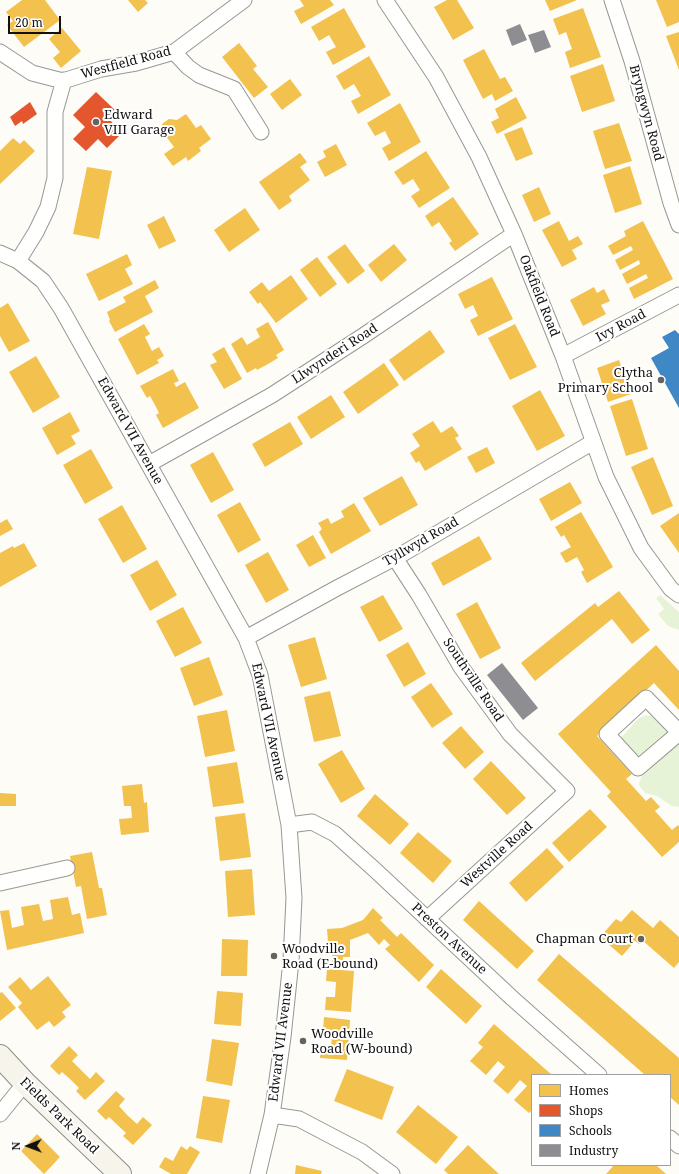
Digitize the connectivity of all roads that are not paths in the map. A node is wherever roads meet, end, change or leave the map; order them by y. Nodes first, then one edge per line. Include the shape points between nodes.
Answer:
1 (244, 0) edge
2 (385, 0) edge
3 (612, 0) edge
4 (0, 52) edge
5 (174, 52) junction
6 (64, 80) junction
7 (261, 132) dead end
8 (679, 225) edge
9 (514, 234) junction
10 (0, 253) edge
11 (18, 261) junction
12 (679, 296) edge
13 (563, 356) junction
14 (592, 442) junction
15 (149, 464) junction
16 (395, 558) junction
17 (679, 596) edge
18 (246, 638) junction
19 (679, 732) edge
20 (567, 791) joint
21 (289, 825) junction
22 (67, 868) dead end
23 (0, 882) edge
24 (427, 919) junction
25 (0, 1056) edge
26 (598, 1074) edge
27 (25, 1083) junction
28 (0, 1114) edge
29 (272, 1115) junction
30 (671, 1139) edge
31 (679, 1146) edge
32 (120, 1174) edge
33 (258, 1174) edge
34 (392, 1174) edge

1 - 5 street, Westfield Road
2 - 9 street, Oakfield Road via 436,77 479,157
3 - 8 street, Bryngwyn Road
4 - 6 street, Westfield Road via 32,73
5 - 6 street, Westfield Road
5 - 7 street via 199,75 234,89
6 - 11 street via 55,112 55,178 48,207
9 - 13 street, Oakfield Road
9 - 15 street, Llwynderi Road via 272,395
10 - 11 street, Edward VII Avenue
11 - 15 street, Edward VII Avenue via 44,281
12 - 13 street, Ivy Road
13 - 14 street, Oakfield Road
14 - 16 street, Tyllwyd Road
14 - 17 street, Oakfield Road via 641,548
15 - 18 street, Edward VII Avenue
16 - 18 street, Tyllwyd Road
16 - 20 street, Southville Road via 461,667 510,734
18 - 21 street, Edward VII Avenue via 260,675
19 - 19 street via 646,698 607,734 638,768
20 - 24 street, Westville Road
21 - 24 street, Preston Avenue via 312,822 335,834
21 - 29 street, Edward VII Avenue via 294,898 291,961
22 - 23 street
24 - 26 street, Preston Avenue
25 - 27 main road, Fields Park Road
27 - 28 street
27 - 32 main road, Fields Park Road
29 - 33 street, Edward VII Avenue
29 - 34 street via 299,1119 362,1152
30 - 31 street

